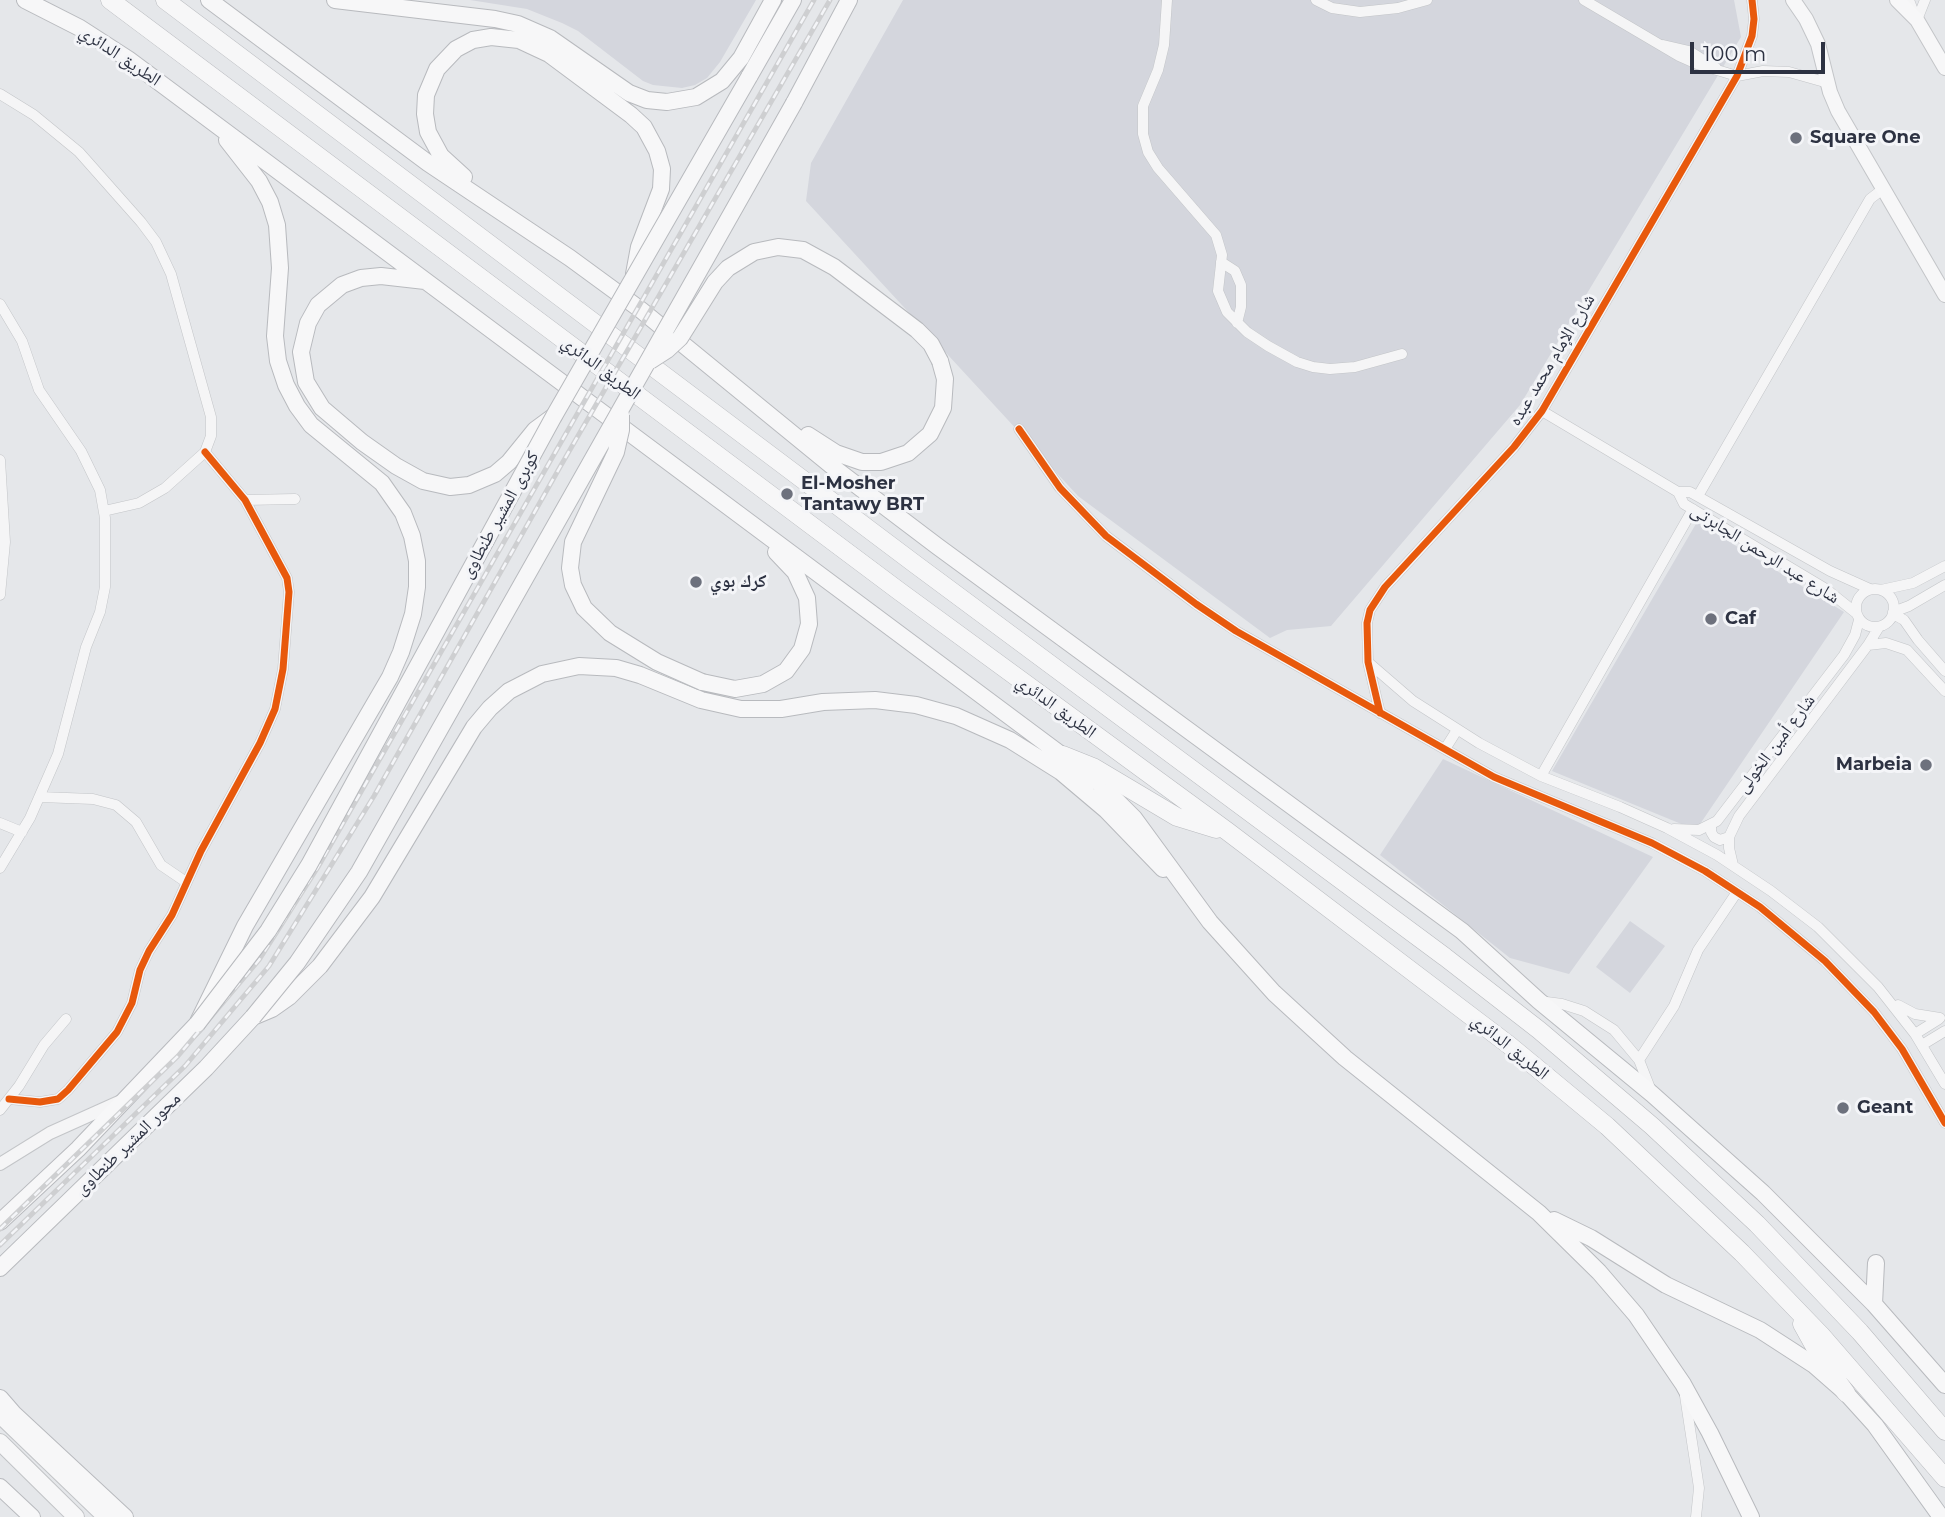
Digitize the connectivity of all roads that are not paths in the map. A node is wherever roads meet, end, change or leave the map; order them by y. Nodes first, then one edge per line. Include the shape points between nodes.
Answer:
1 (24, 0) edge
2 (110, 0) edge
3 (165, 0) edge
4 (209, 0) edge
5 (335, 0) edge
6 (773, 0) edge
7 (793, 0) edge
8 (849, 0) edge
9 (1167, 0) edge
10 (1315, 0) edge
11 (1427, 0) edge
12 (1584, 0) edge
13 (1752, 0) edge
14 (1793, 0) edge
15 (1897, 0) edge
16 (1909, 0) edge
17 (1925, 0) edge
18 (1917, 20) junction
19 (1945, 68) edge
20 (1737, 76) junction
21 (1828, 83) junction
22 (0, 94) edge
23 (212, 121) junction
24 (1883, 189) junction
25 (492, 206) junction
26 (1221, 262) junction
27 (634, 274) junction
28 (426, 281) junction
29 (1945, 295) edge
30 (0, 304) edge
31 (1237, 323) junction
32 (1402, 354) dead end
33 (648, 362) junction
34 (1542, 411) junction
35 (621, 412) junction
36 (555, 416) junction
37 (773, 418) junction
38 (1019, 429) dead end
39 (205, 452) junction
40 (0, 460) edge
41 (1678, 492) junction
42 (1698, 496) junction
43 (295, 499) dead end
44 (245, 500) junction
45 (726, 505) junction
46 (1693, 509) junction
47 (104, 511) junction
48 (1945, 566) edge
49 (1945, 586) edge
50 (1876, 589) junction
51 (0, 595) edge
52 (1893, 613) junction
53 (1858, 616) junction
54 (1879, 627) junction
55 (1868, 645) junction
56 (1368, 662) junction
57 (1945, 671) edge
58 (1945, 691) edge
59 (1380, 713) junction
60 (1457, 730) junction
61 (1445, 749) junction
62 (1063, 755) junction
63 (1541, 776) junction
64 (40, 797) junction
65 (0, 823) edge
66 (1711, 825) junction
67 (1667, 828) junction
68 (1227, 831) junction
69 (22, 832) junction
70 (1729, 837) junction
71 (1733, 865) junction
72 (0, 868) edge
73 (186, 882) junction
74 (1184, 888) junction
75 (1737, 892) junction
76 (1791, 905) junction
77 (1779, 922) junction
78 (1890, 1000) junction
79 (1539, 1001) junction
80 (1942, 1016) edge
81 (253, 1017) junction
82 (66, 1019) dead end
83 (197, 1024) junction
84 (1945, 1031) edge
85 (1915, 1034) junction
86 (1922, 1045) junction
87 (1639, 1060) junction
88 (1945, 1084) edge
89 (1652, 1094) junction
90 (128, 1098) junction
91 (9, 1099) junction
92 (0, 1110) edge
93 (1945, 1123) edge
94 (0, 1164) edge
95 (1539, 1213) junction
96 (0, 1222) edge
97 (1876, 1263) dead end
98 (0, 1268) edge
99 (1874, 1304) junction
100 (1795, 1308) junction
101 (1683, 1384) junction
102 (1945, 1385) edge
103 (1846, 1393) junction
104 (0, 1398) edge
105 (0, 1415) edge
106 (1945, 1431) edge
107 (0, 1442) edge
108 (1945, 1478) edge
109 (0, 1487) edge
110 (32, 1517) edge
111 (76, 1517) edge
112 (106, 1517) edge
113 (125, 1517) edge
114 (1696, 1517) edge
115 (1751, 1517) edge
116 (1941, 1517) edge

1 - 23 main road, الطريق الدائري via 104,43
2 - 68 highway, الطريق الدائري via 899,592
3 - 106 highway, الطريق الدائري via 1539,1030 1757,1224 1852,1323
4 - 25 main road
5 - 6 main road via 518,24 560,45 629,93 667,102 696,97 722,82
7 - 27 main road, كوبرى المشير طنطاوى, bridge
8 - 33 main road, bridge
9 - 26 street via 1164,45 1143,106 1143,134 1158,168 1213,229
10 - 11 street via 1360,12
12 - 20 street via 1663,45
13 - 20 street, شارع الإمام محمد عبده via 1752,36
14 - 21 main road via 1818,44
15 - 18 main road
16 - 18 street
17 - 18 street
18 - 19 main road
20 - 21 street via 1789,72
20 - 34 street, شارع الإمام محمد عبده
21 - 24 main road via 1838,111
22 - 39 street via 79,152 156,242 171,274 211,417 212,436
23 - 28 main road, الطريق الدائري
23 - 83 main road via 259,181 274,213 280,268 275,336 286,384 311,425 373,475 397,503 412,536 418,573 410,627 396,665 245,926
24 - 29 main road
24 - 42 street via 1870,199
25 - 27 main road via 441,156 431,141 425,114 428,86 442,61 482,38 510,37 549,54 631,114 653,142 662,179
25 - 37 main road via 641,310
26 - 31 street via 1220,298
26 - 31 street via 1235,271 1241,285
27 - 36 main road, كوبرى المشير طنطاوى, bridge
28 - 36 main road via 371,276 342,285 325,298 302,342 306,382 316,400 345,429 396,466 441,486 469,485 495,474 535,430
28 - 45 main road, الطريق الدائري
30 - 47 street via 19,335 44,399 90,467
31 - 32 street via 1268,346 1313,367 1355,367
33 - 35 main road, bridge
33 - 37 main road, bridge via 680,338 728,268 754,252 778,247 803,250 834,267 917,330 940,361 946,389 940,417 924,441 900,457 852,460
34 - 41 street, شارع عبد الرحمن الجابرتى
34 - 56 street, شارع الإمام محمد عبده via 1522,439 1377,598 1367,623
35 - 45 main road, bridge via 616,453 573,542 573,585 584,608 610,633 657,662 702,682 746,689 771,681 797,657 809,624 807,598 795,572
35 - 81 main road, bridge via 359,872
36 - 83 main road, كوبرى المشير طنطاوى, bridge via 309,865 261,941
37 - 79 main road via 1036,621 1434,909
38 - 59 street via 1060,488 1122,550 1236,631
39 - 44 street
39 - 47 street via 156,494
40 - 51 street via 5,549
41 - 42 street, شارع عبد الرحمن الجابرتى
41 - 46 street, شارع عبد الرحمن الجابرتى
42 - 50 street, شارع عبد الرحمن الجابرتى via 1830,571
43 - 44 street
44 - 73 street via 287,578 281,682 266,732
45 - 62 main road, الطريق الدائري
46 - 53 street, شارع عبد الرحمن الجابرتى via 1826,589
46 - 63 street
47 - 64 street via 103,600 58,754
48 - 50 street via 1913,583
49 - 52 street
50 - 52 street via 1892,599
50 - 53 street via 1857,600
52 - 54 street
52 - 57 street via 1904,620
53 - 54 street via 1868,626
53 - 66 street, شارع أمين الخولى via 1855,635 1844,655
54 - 55 street, شارع أمين الخولى
55 - 58 street via 1891,644 1907,650
55 - 70 street, شارع أمين الخولى via 1739,816
56 - 59 street, شارع الإمام محمد عبده
56 - 60 street via 1399,691
59 - 61 street
60 - 61 street
60 - 63 street
61 - 75 street via 1512,785 1653,843
62 - 68 highway via 1093,767 1177,817
62 - 74 main road, الطريق الدائري via 1123,805
63 - 67 street
64 - 69 street
64 - 73 street via 117,805 136,822 161,865
65 - 69 street
66 - 67 street via 1694,831
66 - 70 street via 1714,837
67 - 71 street
68 - 100 highway, الطريق الدائري via 1558,1085 1678,1191
69 - 72 street
70 - 71 street
71 - 76 street
73 - 91 street via 149,950 132,1003 111,1040 58,1099
74 - 81 main road via 1106,810 1060,772 1010,740 956,716 916,705 867,700 741,709 701,700 629,671 579,666 531,679 490,708 347,932 289,997
74 - 95 main road, الطريق الدائري via 1237,954 1297,1016
75 - 77 street
75 - 87 street via 1698,950 1679,998
76 - 77 street
76 - 78 street via 1839,946
77 - 93 street via 1825,961 1884,1024
78 - 80 street via 1915,1014
78 - 85 street
79 - 87 street via 1595,1016 1619,1034
79 - 89 main road
80 - 85 street
81 - 98 main road, محور المشير طنطاوى
82 - 91 street
83 - 90 main road, محور المشير طنطاوى
84 - 86 street
85 - 86 street
86 - 88 street
87 - 89 street
89 - 99 main road via 1763,1193
90 - 94 street via 50,1133
90 - 96 main road, محور المشير طنطاوى
91 - 92 street
95 - 101 main road, الطريق الدائري via 1618,1293
95 - 103 main road via 1591,1238 1665,1286 1779,1340
97 - 99 main road
99 - 102 main road
100 - 103 highway via 1817,1352
100 - 108 highway, الطريق الدائري
101 - 114 street via 1699,1488
101 - 115 main road, الطريق الدائري
103 - 116 main road via 1875,1425
104 - 113 main road
105 - 112 main road
107 - 111 main road
109 - 110 main road

